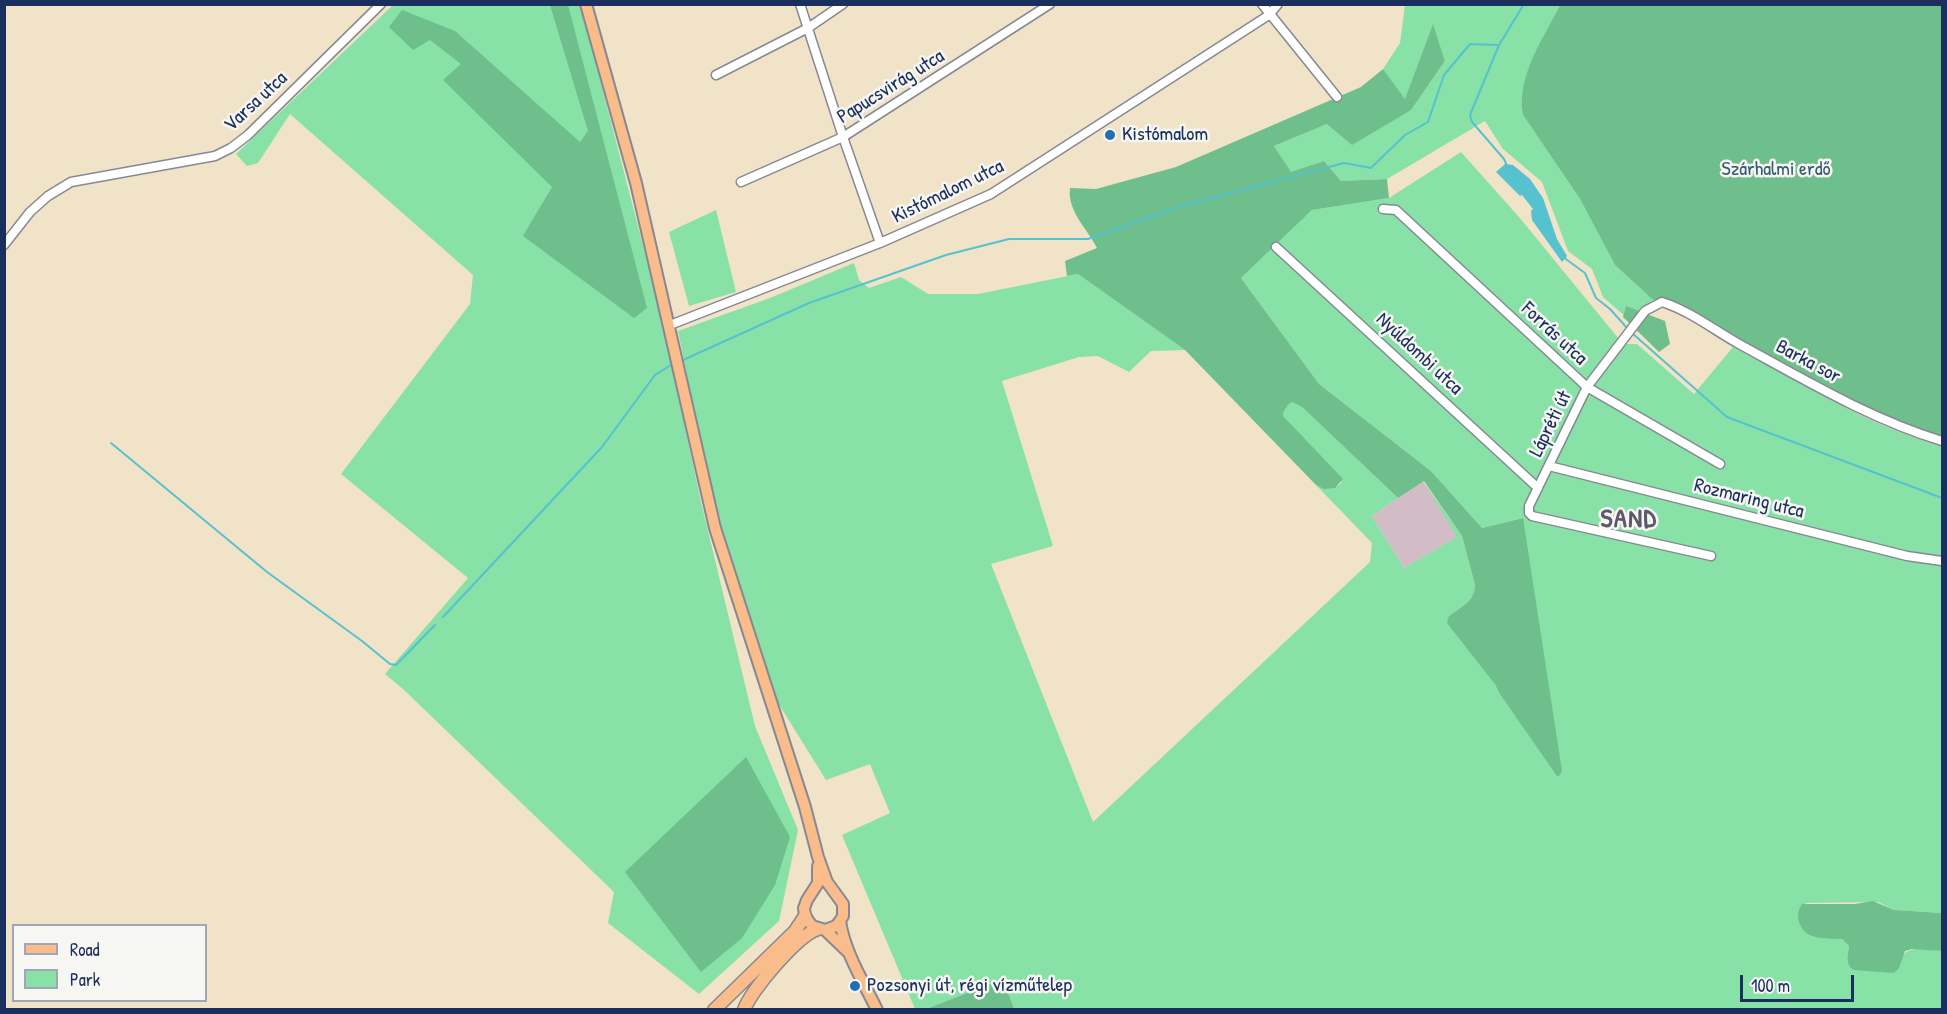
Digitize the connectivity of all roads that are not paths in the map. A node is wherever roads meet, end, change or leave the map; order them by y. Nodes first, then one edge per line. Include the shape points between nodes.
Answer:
1 (381, 4) edge
2 (586, 4) edge
3 (800, 4) edge
4 (843, 4) edge
5 (1050, 4) edge
6 (1262, 4) edge
7 (1278, 4) edge
8 (1269, 15) junction
9 (808, 28) junction
10 (716, 75) dead end
11 (1337, 97) dead end
12 (843, 137) junction
13 (741, 182) dead end
14 (1383, 209) dead end
15 (880, 243) junction
16 (4, 245) edge
17 (1276, 246) dead end
18 (1662, 302) joint
19 (670, 326) junction
20 (1587, 387) junction
21 (1942, 441) edge
22 (1720, 464) dead end
23 (1549, 466) junction
24 (1538, 488) junction
25 (1711, 556) dead end
26 (1942, 561) edge
27 (818, 857) junction
28 (834, 893) junction
29 (813, 894) junction
30 (805, 916) junction
31 (840, 921) junction
32 (822, 929) junction
33 (849, 953) junction
34 (714, 1010) edge
35 (744, 1010) edge
36 (877, 1010) edge

1 - 16 street, Varsa utca via 231,148 215,156 71,182 48,196
2 - 19 main road via 636,183
3 - 9 street
4 - 9 street
5 - 12 street, Papucsvirág utca
6 - 8 street
7 - 8 street, Kistómalom utca
8 - 11 street
8 - 15 street, Kistómalom utca via 991,194
9 - 10 street
9 - 12 street
12 - 13 street, Papucsvirág utca
12 - 15 street
14 - 20 street, Forrás utca via 1396,210
15 - 19 street, Kistómalom utca
17 - 24 street, Nyúldombi utca
18 - 20 street, Lápréti út via 1645,311
18 - 21 street, Barka sor via 1859,408
19 - 27 main road via 714,528
20 - 22 street, Forrás utca
20 - 23 street, Lápréti út
23 - 24 street, Lápréti út
23 - 26 street, Rozmaring utca via 1907,556
24 - 25 street, Lápréti út via 1529,506 1530,515
27 - 28 main road
27 - 29 main road via 818,883
28 - 29 main road via 825,890
28 - 31 main road via 843,903
29 - 30 main road via 804,908
30 - 32 main road
30 - 34 highway via 801,925
31 - 32 main road
31 - 33 main road
32 - 33 main road
32 - 35 highway via 803,938 763,978
33 - 36 main road

